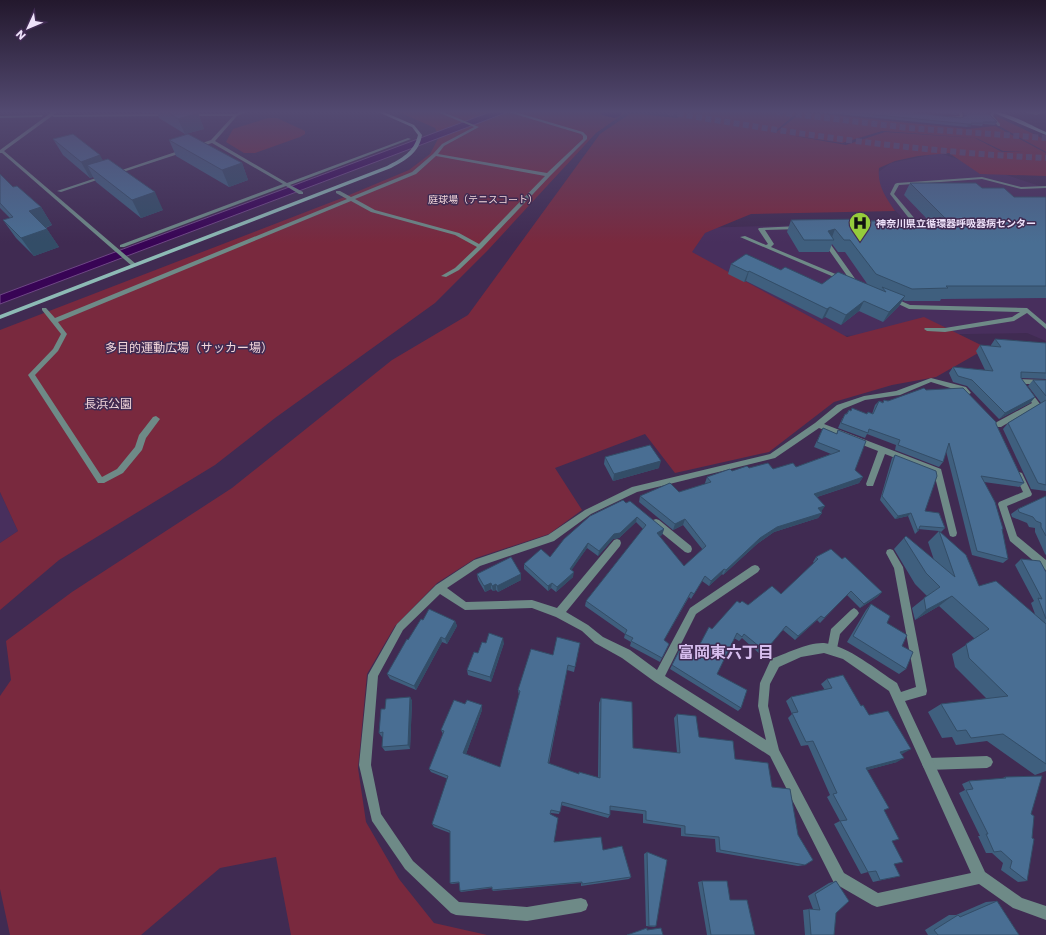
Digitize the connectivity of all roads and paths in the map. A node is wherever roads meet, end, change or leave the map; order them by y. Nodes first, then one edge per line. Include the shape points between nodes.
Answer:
1 (435, 155) edge
2 (6, 156) edge
3 (167, 156) edge
4 (238, 156) edge
5 (366, 156) edge
6 (407, 156) edge
7 (439, 156) edge
8 (568, 156) edge
9 (548, 175) junction
10 (289, 185) junction
11 (1046, 187) edge
12 (59, 191) dead end
13 (338, 192) dead end
14 (301, 193) dead end
15 (351, 200) junction
16 (911, 227) edge
17 (809, 228) edge
18 (743, 237) dead end
19 (827, 243) edge
20 (122, 246) dead end
21 (480, 247) junction
22 (767, 247) junction
23 (134, 265) junction
24 (444, 276) dead end
25 (851, 282) junction
26 (865, 288) edge
27 (887, 297) edge
28 (44, 309) dead end
29 (1027, 310) junction
30 (0, 317) edge
31 (54, 321) junction
32 (1046, 327) edge
33 (926, 329) dead end
34 (1046, 382) edge
35 (973, 400) edge
36 (156, 419) dead end
37 (818, 425) junction
38 (1000, 435) edge
39 (883, 449) junction
40 (1016, 468) edge
41 (870, 484) dead end
42 (646, 515) edge
43 (953, 533) dead end
44 (617, 543) dead end
45 (688, 549) dead end
46 (890, 553) dead end
47 (1046, 566) edge
48 (754, 569) dead end
49 (439, 588) junction
50 (559, 613) junction
51 (854, 613) dead end
52 (832, 650) junction
53 (659, 678) junction
54 (898, 698) junction
55 (774, 752) junction
56 (987, 762) dead end
57 (928, 764) junction
58 (980, 877) junction
59 (581, 906) dead end
60 (1046, 912) edge

1 - 15 street via 414,173
2 - 23 street
3 - 12 street
4 - 10 street
5 - 10 street
6 - 23 street via 389,167
7 - 9 street
8 - 9 street
9 - 21 street
10 - 14 street
10 - 20 street
11 - 16 street via 1020,188 982,178 898,184 892,194 919,227
13 - 15 street
15 - 21 street via 372,211 457,234
15 - 31 street
17 - 22 street via 761,229 771,244
18 - 22 street
19 - 25 street via 853,280
21 - 24 street via 457,269
22 - 25 street
23 - 30 street
25 - 26 street
27 - 29 street via 909,307
28 - 31 street
29 - 32 street
29 - 33 street via 1014,318 945,330
31 - 36 street via 64,334 56,350 31,375 100,481 120,471 139,448 142,437
34 - 38 street via 1019,381 1036,404 995,422
35 - 37 street via 963,389 931,380 898,393 864,398 840,407
37 - 39 street
37 - 49 street via 772,456 635,489 625,498 588,512 551,538 477,563
39 - 41 street
39 - 43 street via 938,471
40 - 47 street via 1028,494 1002,504 1014,538
42 - 45 street
44 - 50 street
46 - 54 street via 898,567 922,690
48 - 53 street via 693,611
49 - 50 street via 465,606 532,604
49 - 59 street via 400,627 373,675 365,765 376,817 409,865 456,908 527,914
50 - 53 street via 585,628 599,640 626,654
51 - 52 street via 835,632
52 - 54 street via 846,655 893,687
52 - 55 street via 824,648 801,652 775,663 765,683 763,706
53 - 55 street
54 - 57 street
55 - 58 street via 839,878 877,900
56 - 57 street
57 - 58 street
58 - 60 street via 1018,904

